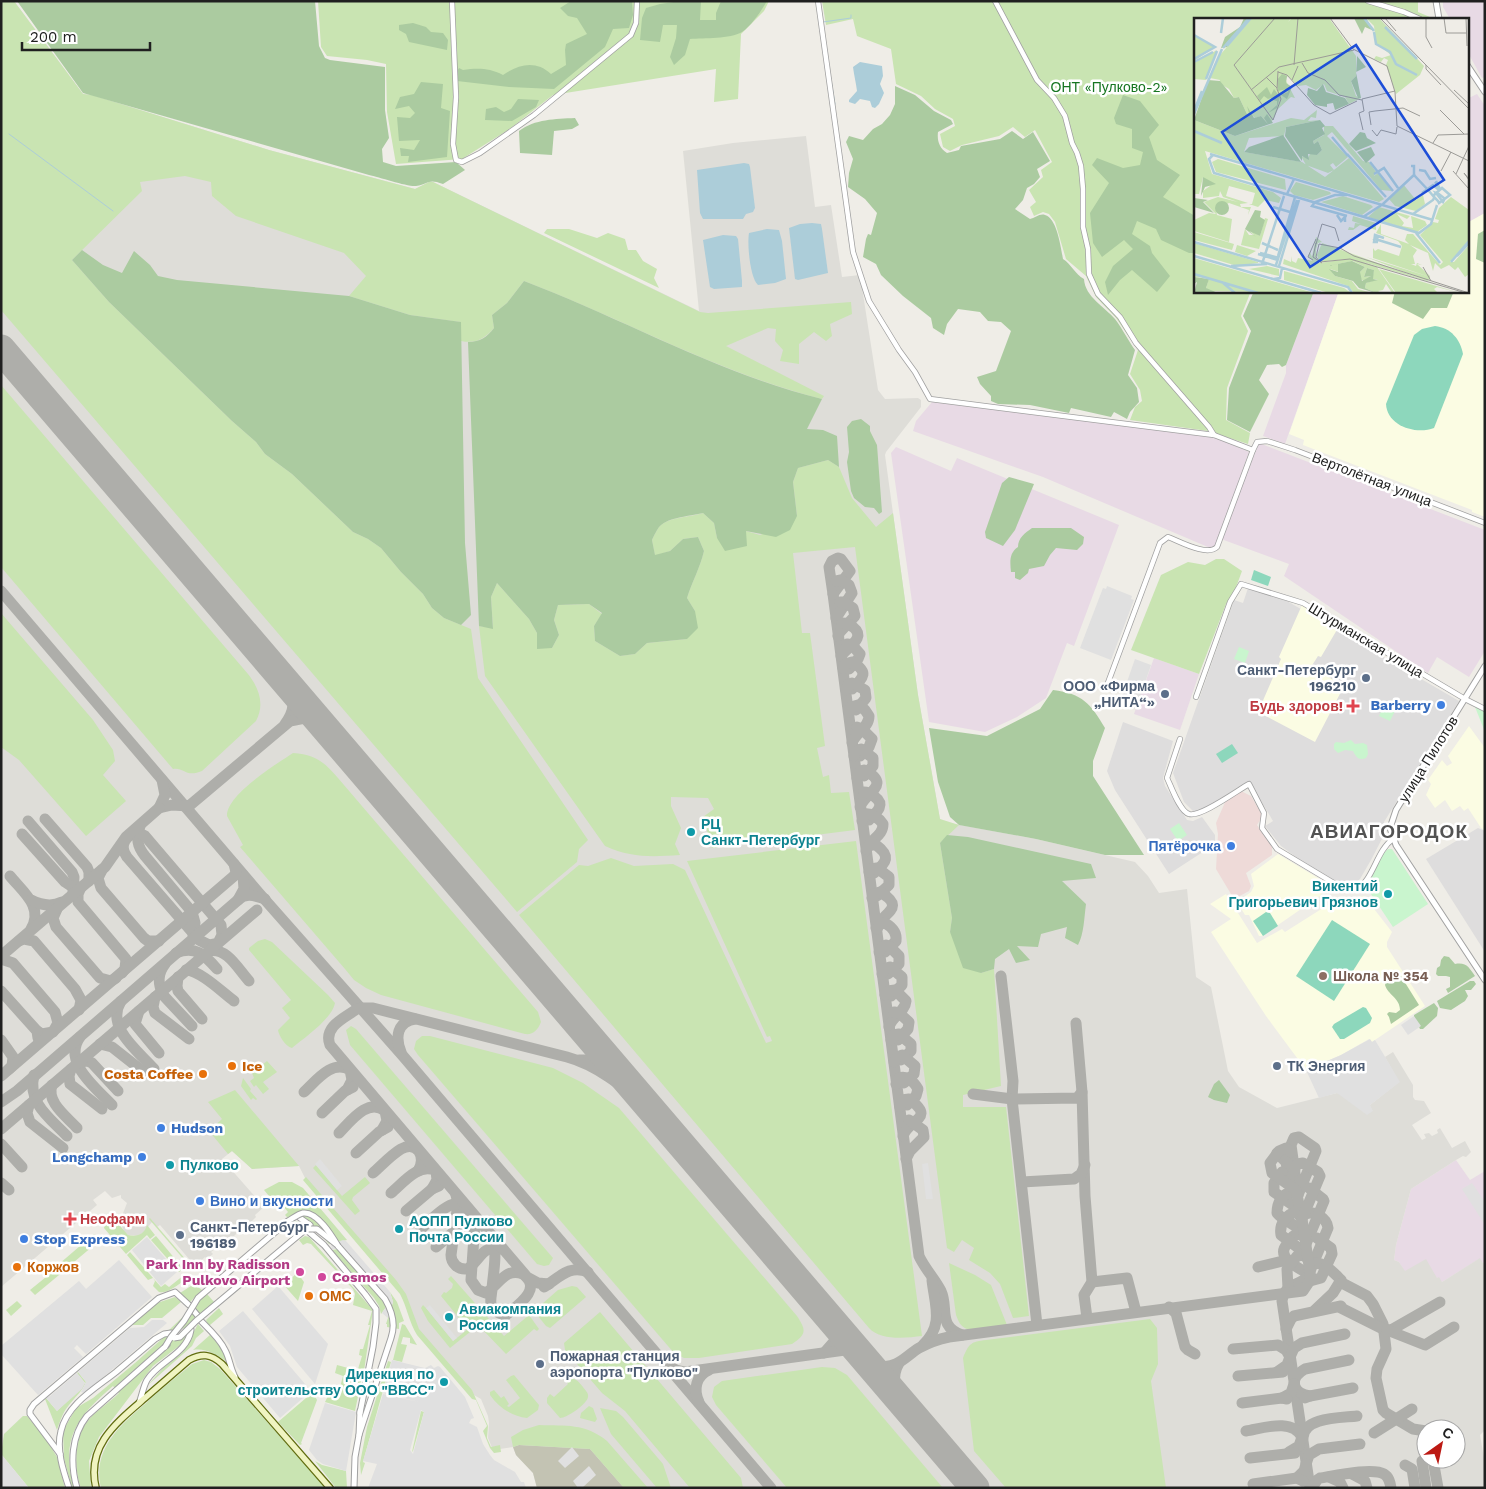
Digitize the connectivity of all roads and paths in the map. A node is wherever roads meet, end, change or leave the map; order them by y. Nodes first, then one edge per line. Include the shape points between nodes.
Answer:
1 (452, 1) edge
2 (637, 1) edge
3 (818, 1) edge
4 (995, 1) edge
5 (1368, 1) edge
6 (1436, 1) edge
7 (1418, 18) edge
8 (1439, 18) edge
9 (1468, 66) edge
10 (1482, 82) edge
11 (1485, 92) edge
12 (1214, 435) junction
13 (1253, 450) junction
14 (1485, 523) edge
15 (1485, 666) edge
16 (1106, 688) dead end
17 (1196, 697) dead end
18 (1465, 699) junction
19 (1485, 709) edge
20 (1180, 739) dead end
21 (1393, 839) junction
22 (1485, 980) edge
23 (300, 1218) dead end
24 (310, 1225) dead end
25 (312, 1232) dead end
26 (338, 1246) junction
27 (188, 1305) dead end
28 (193, 1310) dead end
29 (196, 1320) junction
30 (191, 1330) dead end
31 (172, 1336) junction
32 (165, 1347) junction
33 (237, 1381) junction
34 (139, 1403) junction
35 (364, 1414) junction
36 (60, 1454) junction
37 (69, 1488) edge
38 (77, 1488) edge
39 (96, 1488) edge
40 (330, 1488) edge
41 (354, 1488) edge

1 - 2 street via 456,97 453,144 456,160 462,162 534,115 631,35 636,24
3 - 12 street via 853,252 869,301 930,399
4 - 12 street via 1037,80 1065,116 1081,166 1083,227 1089,274 1098,294
5 - 7 street
6 - 8 street
9 - 10 street
10 - 11 street
12 - 13 street
13 - 14 street, Вертолётная улица via 1257,442 1267,441
13 - 16 street via 1217,547 1203,550 1168,536 1160,543
15 - 18 street, улица Пилотов
17 - 18 street, Штурманская улица via 1230,602 1241,584 1303,603
18 - 19 street, Штурманская улица
18 - 21 street, улица Пилотов via 1393,817 1390,828
20 - 21 street via 1167,778 1188,814 1205,811 1249,784 1264,813 1262,828 1277,849 1348,889 1363,885
21 - 22 street
23 - 24 street
25 - 35 street via 376,1309 374,1347 362,1404
26 - 29 street, bridge via 317,1229 306,1229
26 - 32 street, bridge via 322,1223 312,1215 302,1213 288,1221 198,1298
26 - 35 street via 385,1299 394,1328 370,1406
27 - 36 street via 175,1292 158,1298 34,1404 30,1414
28 - 29 street
29 - 31 street, bridge via 180,1337
29 - 33 street via 226,1352
30 - 34 street via 186,1343 147,1381
31 - 32 street, bridge
31 - 36 street via 164,1334 155,1339 82,1398 61,1430
32 - 38 street via 87,1416 77,1432 73,1464
33 - 34 main road via 214,1358 198,1356
33 - 40 main road
34 - 39 main road via 115,1424 102,1442 94,1466
35 - 41 street via 355,1457
36 - 37 street

